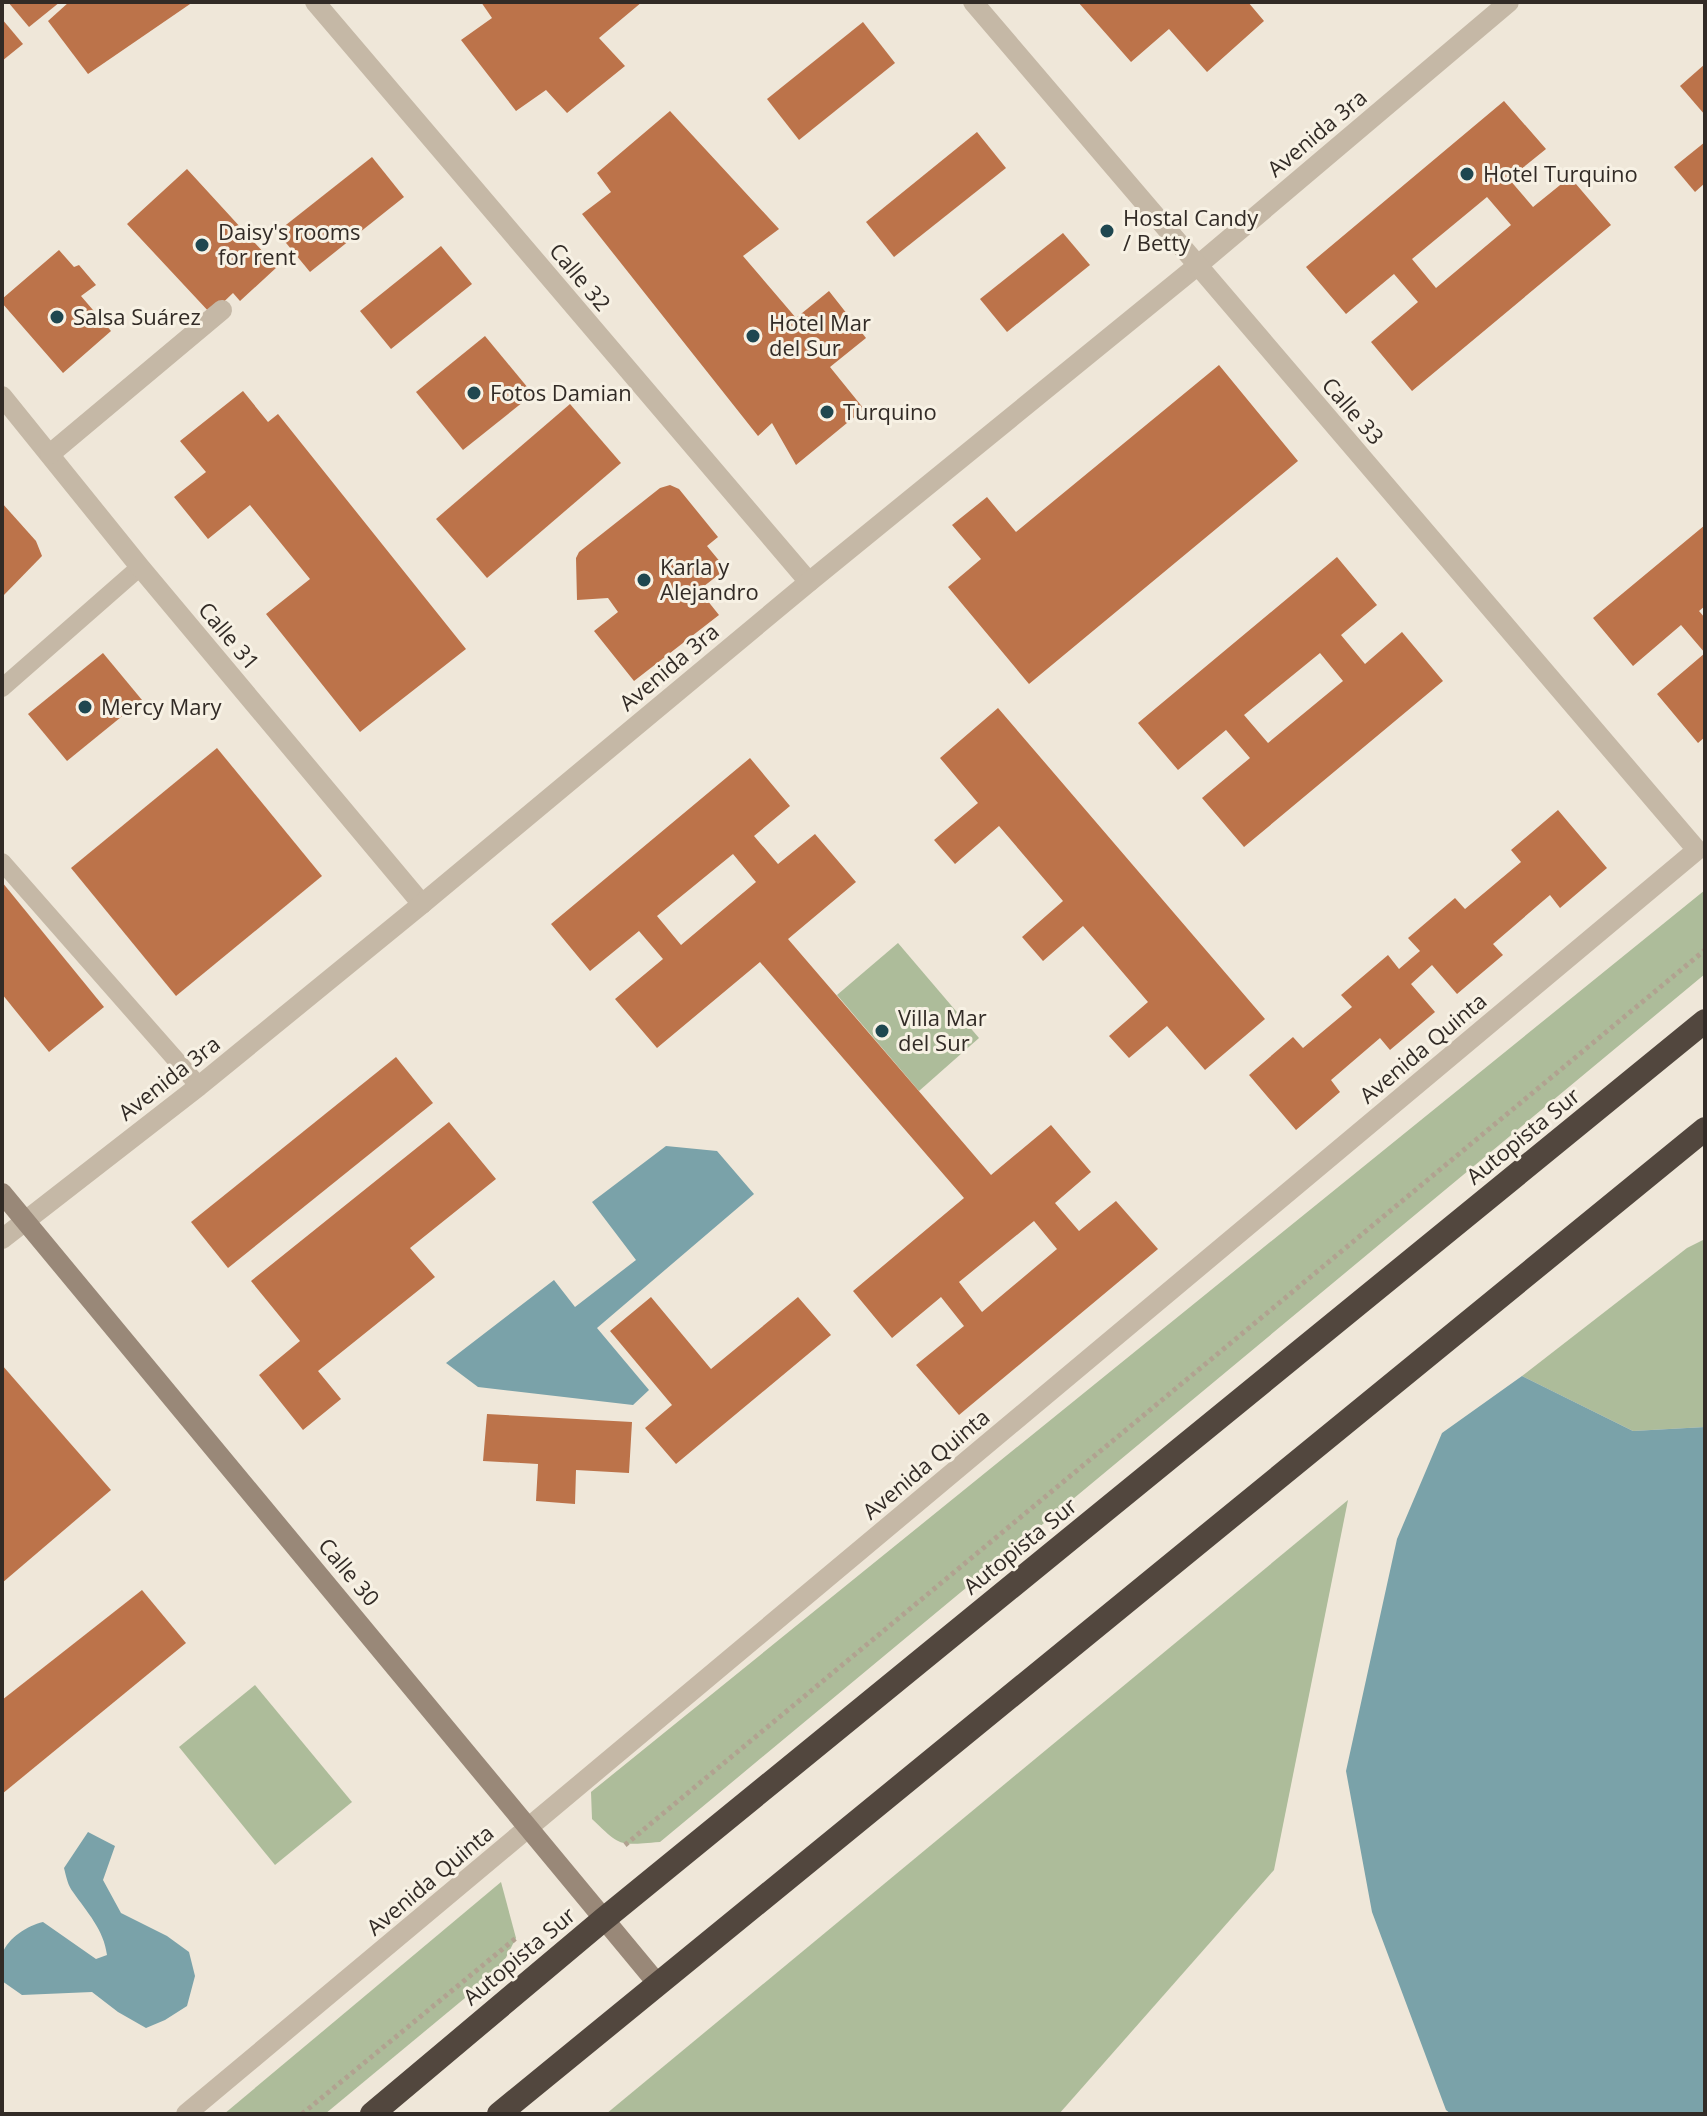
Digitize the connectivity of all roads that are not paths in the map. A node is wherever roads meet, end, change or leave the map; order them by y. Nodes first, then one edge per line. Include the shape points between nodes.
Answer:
1 (315, 2) edge
2 (973, 2) edge
3 (1509, 2) edge
4 (1197, 266) junction
5 (222, 310) dead end
6 (2, 396) edge
7 (50, 454) junction
8 (140, 567) junction
9 (809, 582) junction
10 (2, 688) edge
11 (1697, 850) joint
12 (2, 862) edge
13 (422, 904) junction
14 (1705, 1021) edge
15 (199, 1086) junction
16 (1705, 1129) edge
17 (2, 1193) edge
18 (25, 1220) junction
19 (2, 1239) edge
20 (530, 1827) junction
21 (604, 1919) junction
22 (657, 1983) junction
23 (186, 2114) edge
24 (372, 2114) edge
25 (499, 2114) edge

1 - 9 street, Calle 32
2 - 4 street, Calle 33
3 - 4 street, Avenida 3ra
4 - 9 street, Avenida 3ra
4 - 11 street, Calle 33
5 - 7 street
6 - 7 street, Calle 31
7 - 8 street, Calle 31
8 - 10 lane
8 - 13 street, Calle 31
9 - 13 street, Avenida 3ra
11 - 20 street, Avenida Quinta
12 - 15 lane
13 - 15 street, Avenida 3ra
14 - 21 highway, Autopista Sur
15 - 18 street, Avenida 3ra
16 - 22 highway
17 - 18 street, Calle 30
18 - 19 street, Avenida 3ra
18 - 20 street, Calle 30
20 - 21 street, Calle 30
20 - 23 street, Avenida Quinta
21 - 22 street, Calle 30
21 - 24 highway, Autopista Sur
22 - 25 highway

